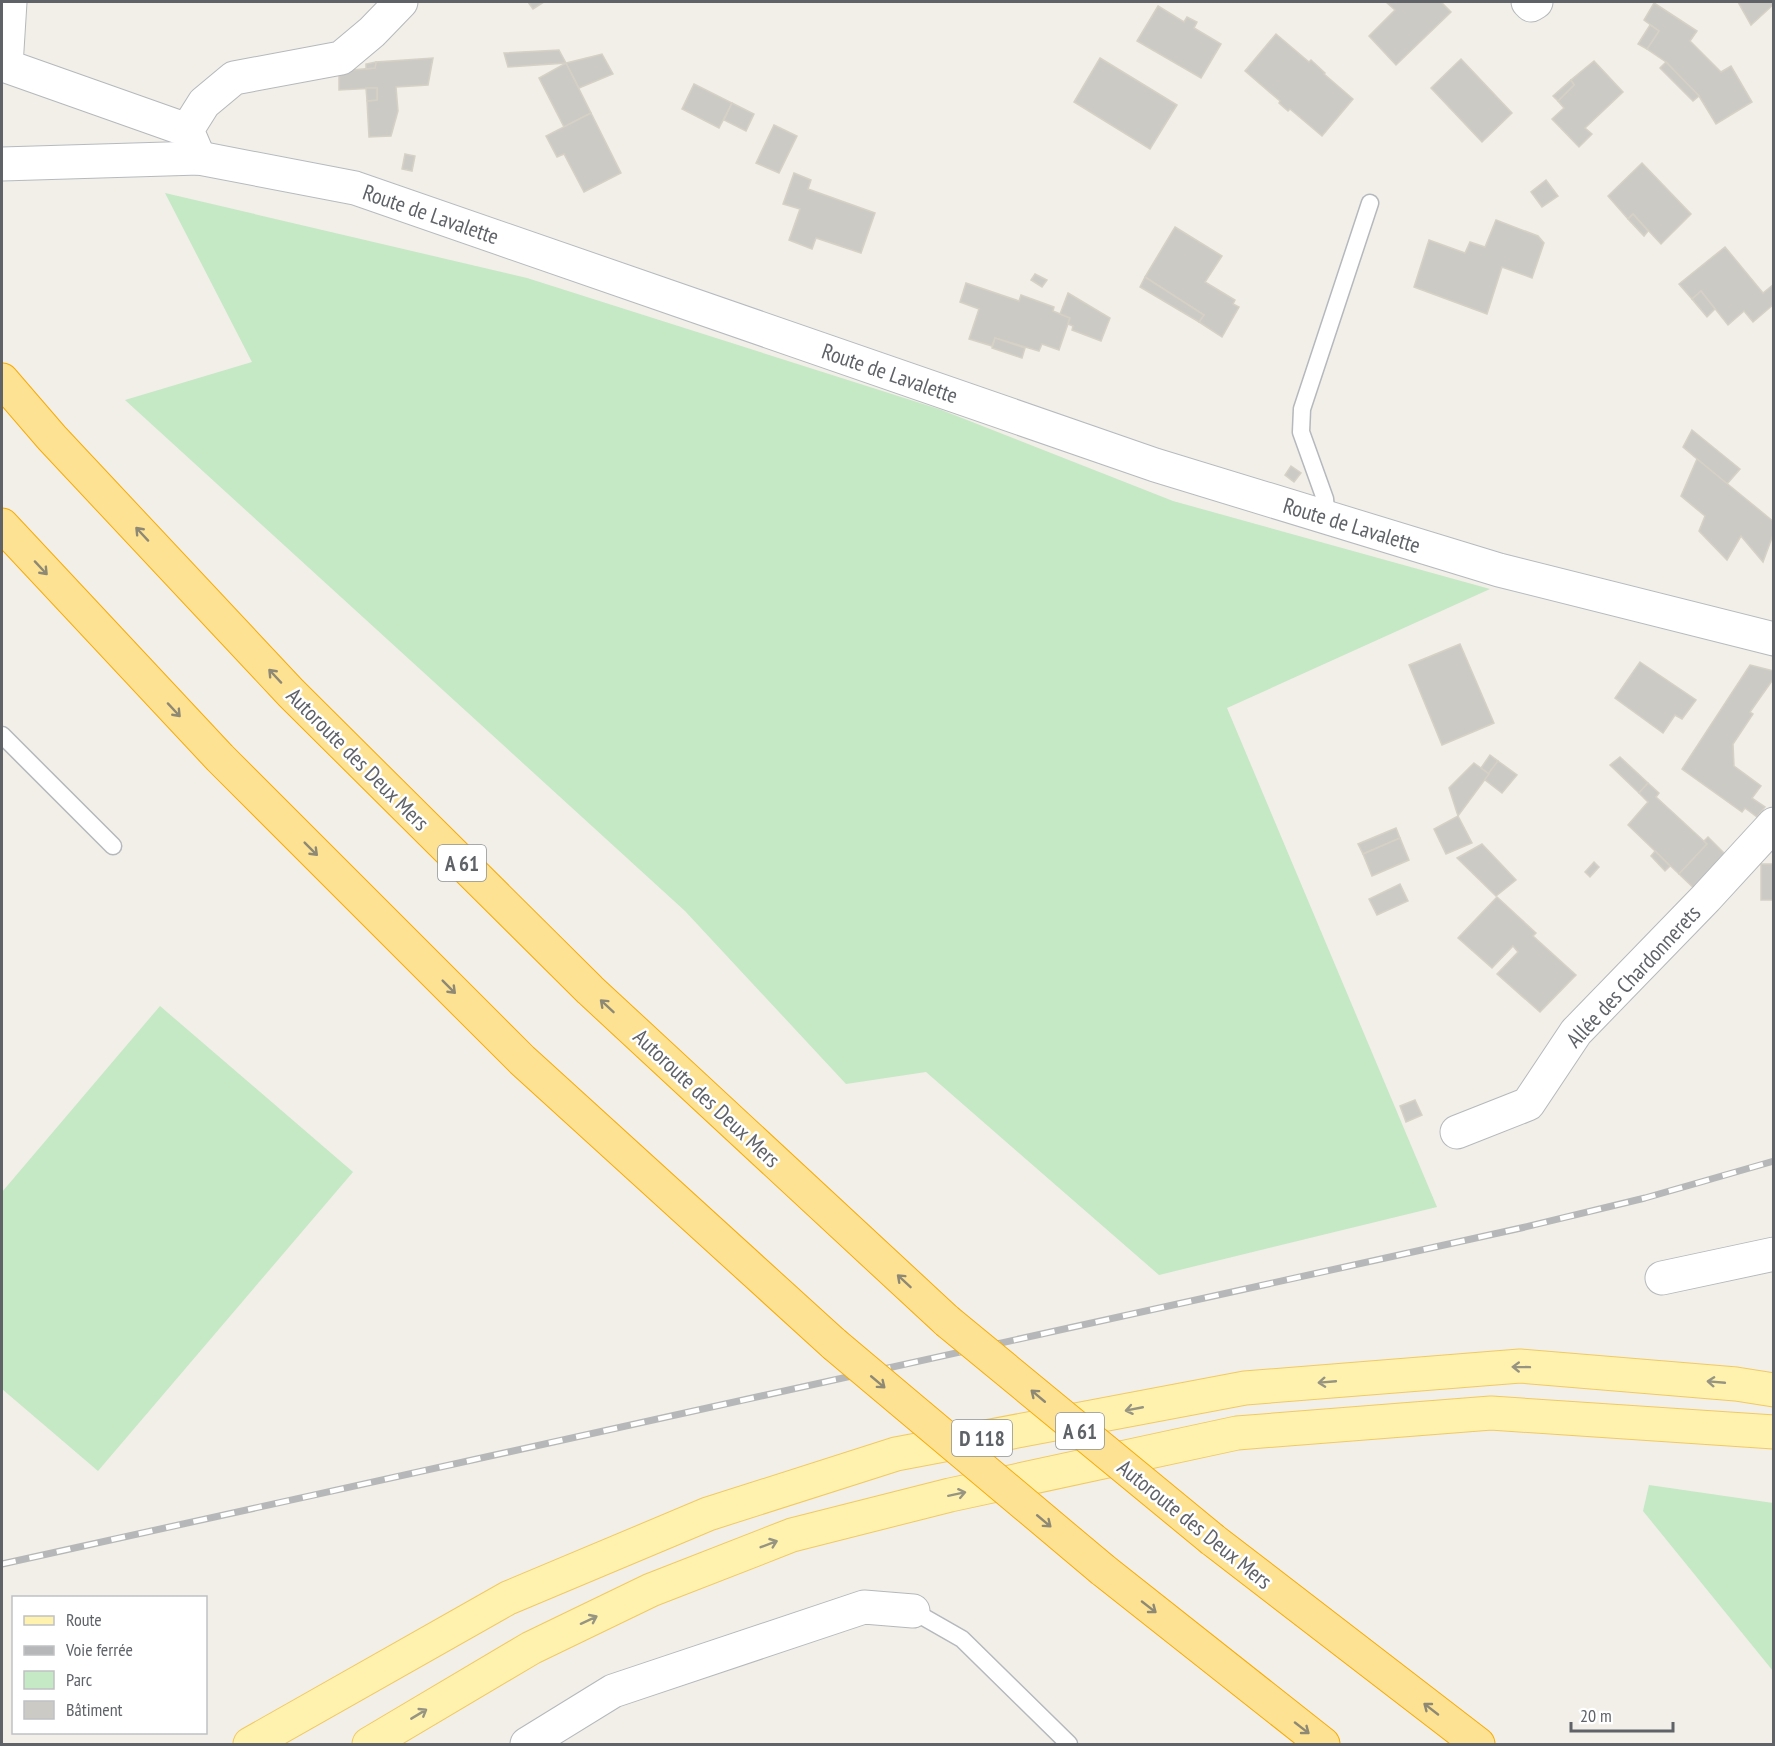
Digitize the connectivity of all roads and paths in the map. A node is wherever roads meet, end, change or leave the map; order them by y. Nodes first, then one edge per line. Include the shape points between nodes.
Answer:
1 (10, 2) edge
2 (402, 2) edge
3 (1528, 2) edge
4 (1536, 2) edge
5 (4, 65) edge
6 (193, 144) junction
7 (2, 164) edge
8 (1370, 203) dead end
9 (2, 380) edge
10 (1327, 518) junction
11 (2, 525) edge
12 (1773, 639) edge
13 (2, 735) edge
14 (1773, 824) edge
15 (112, 846) dead end
16 (1457, 1132) dead end
17 (1773, 1254) edge
18 (1662, 1278) dead end
19 (1773, 1390) edge
20 (1773, 1432) edge
21 (913, 1611) joint
22 (250, 1744) edge
23 (369, 1744) edge
24 (527, 1744) edge
25 (1069, 1744) edge
26 (1323, 1744) edge
27 (1478, 1744) edge

1 - 5 main road
2 - 6 main road via 341,58 234,78 204,103
3 - 4 main road
5 - 6 main road
6 - 7 main road, Route de Lavalette
6 - 10 main road, Route de Lavalette via 355,188 1144,461
8 - 10 lane via 1302,409 1301,432 1325,499
27 -> 9 highway, Autoroute des Deux Mers / A 61, bridge via 1213,1540 947,1321 590,990 300,702
10 - 12 main road, Route de Lavalette via 1499,570
11 -> 26 highway, bridge via 220,758 522,1060 834,1344 1103,1570
13 - 15 lane
14 - 16 main road, Allée des Chardonnerets via 1576,1032 1528,1104
17 - 18 main road
19 -> 22 main road, D 118 via 1520,1366 1245,1388 896,1454 708,1514 508,1599
23 -> 20 main road, D 118 via 531,1648 651,1590 792,1535 950,1495 1237,1433 1491,1413
21 - 24 main road via 864,1607 613,1691
21 - 25 lane via 962,1639

